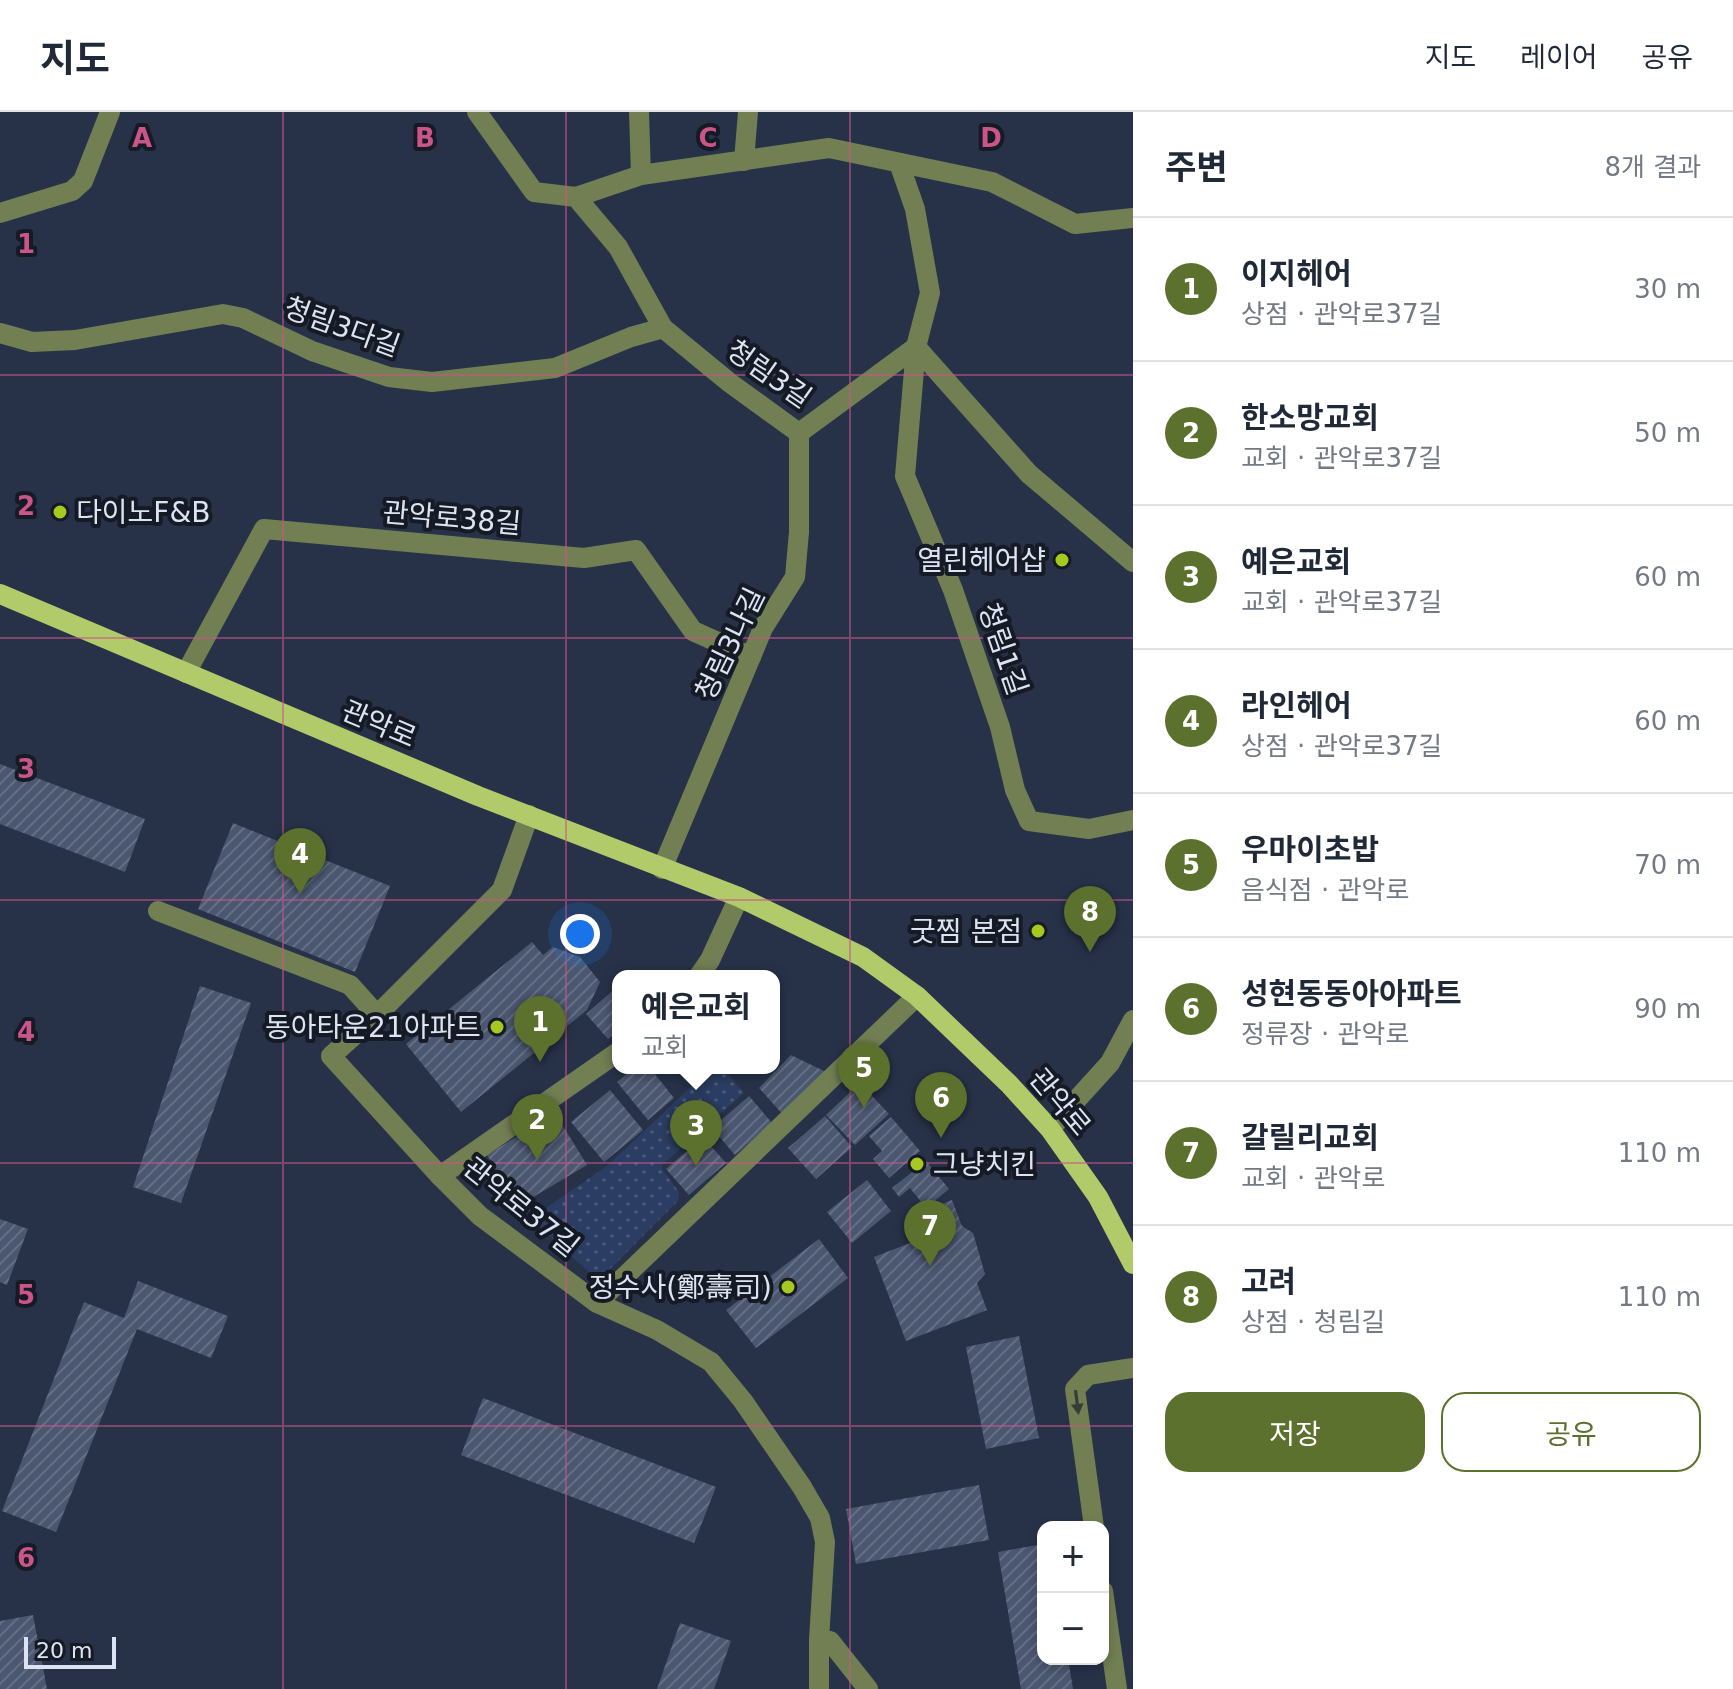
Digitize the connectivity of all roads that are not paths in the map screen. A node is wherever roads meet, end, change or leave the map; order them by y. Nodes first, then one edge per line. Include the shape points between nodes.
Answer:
1 (110, 112) edge
2 (477, 112) edge
3 (639, 112) edge
4 (748, 112) edge
5 (744, 161) junction
6 (899, 163) junction
7 (641, 175) junction
8 (576, 197) junction
9 (0, 213) edge
10 (1133, 218) edge
11 (663, 328) junction
12 (0, 333) edge
13 (916, 347) junction
14 (799, 433) junction
15 (1133, 562) edge
16 (0, 594) edge
17 (751, 657) junction
18 (186, 673) junction
19 (529, 815) junction
20 (1133, 820) edge
21 (662, 869) junction
22 (739, 897) junction
23 (158, 911) dead end
24 (703, 970) edge
25 (917, 996) junction
26 (377, 1015) junction
27 (1133, 1020) edge
28 (612, 1056) edge
29 (1050, 1129) junction
30 (440, 1176) junction
31 (1133, 1264) edge
32 (597, 1303) junction
33 (1133, 1368) edge
34 (1093, 1521) edge
35 (1103, 1593) edge
36 (819, 1640) junction
37 (819, 1689) edge
38 (868, 1689) edge
39 (1117, 1689) edge

1 - 9 street via 83,181 72,191
2 - 8 street via 534,192
3 - 7 street
4 - 5 street
5 - 6 street via 829,148
5 - 7 street
6 - 10 street via 992,182 1075,224
6 - 13 street via 915,209 930,293
7 - 8 street
8 - 11 street, 청림3길 via 618,247
11 - 12 street, 청림3다길 via 555,368 432,382 389,377 223,314 75,340 32,342
11 - 14 street, 청림3길
13 - 14 street, 청림3길
13 - 15 street via 1029,474
13 - 20 street, 청림1길 via 905,476 953,590 1029,821 1089,829
14 - 17 street, 청림3나길 via 795,577
16 - 18 main road, 관악로
17 - 18 street, 관악로38길 via 693,631 636,550 584,558 264,529
17 - 21 street, 청림3나길
18 - 19 main road, 관악로
19 - 21 main road, 관악로
19 - 26 street, 관악로37길 via 502,890
21 - 22 main road, 관악로
22 - 24 street
22 - 25 main road, 관악로 via 863,957
23 - 26 street via 350,985
25 - 29 main road, 관악로
25 - 32 street
26 - 30 street, 관악로37길 via 331,1056
27 - 29 street via 1110,1063
28 - 30 street
29 - 31 main road, 관악로 via 1098,1197
30 - 32 street, 관악로37길 via 480,1216
32 - 36 street, 관악로37길 via 711,1362 802,1487 820,1518 825,1542
33 -> 34 street via 1088,1375 1075,1389
35 - 39 street
36 - 37 street, 관악로37길
36 - 38 street via 830,1641

